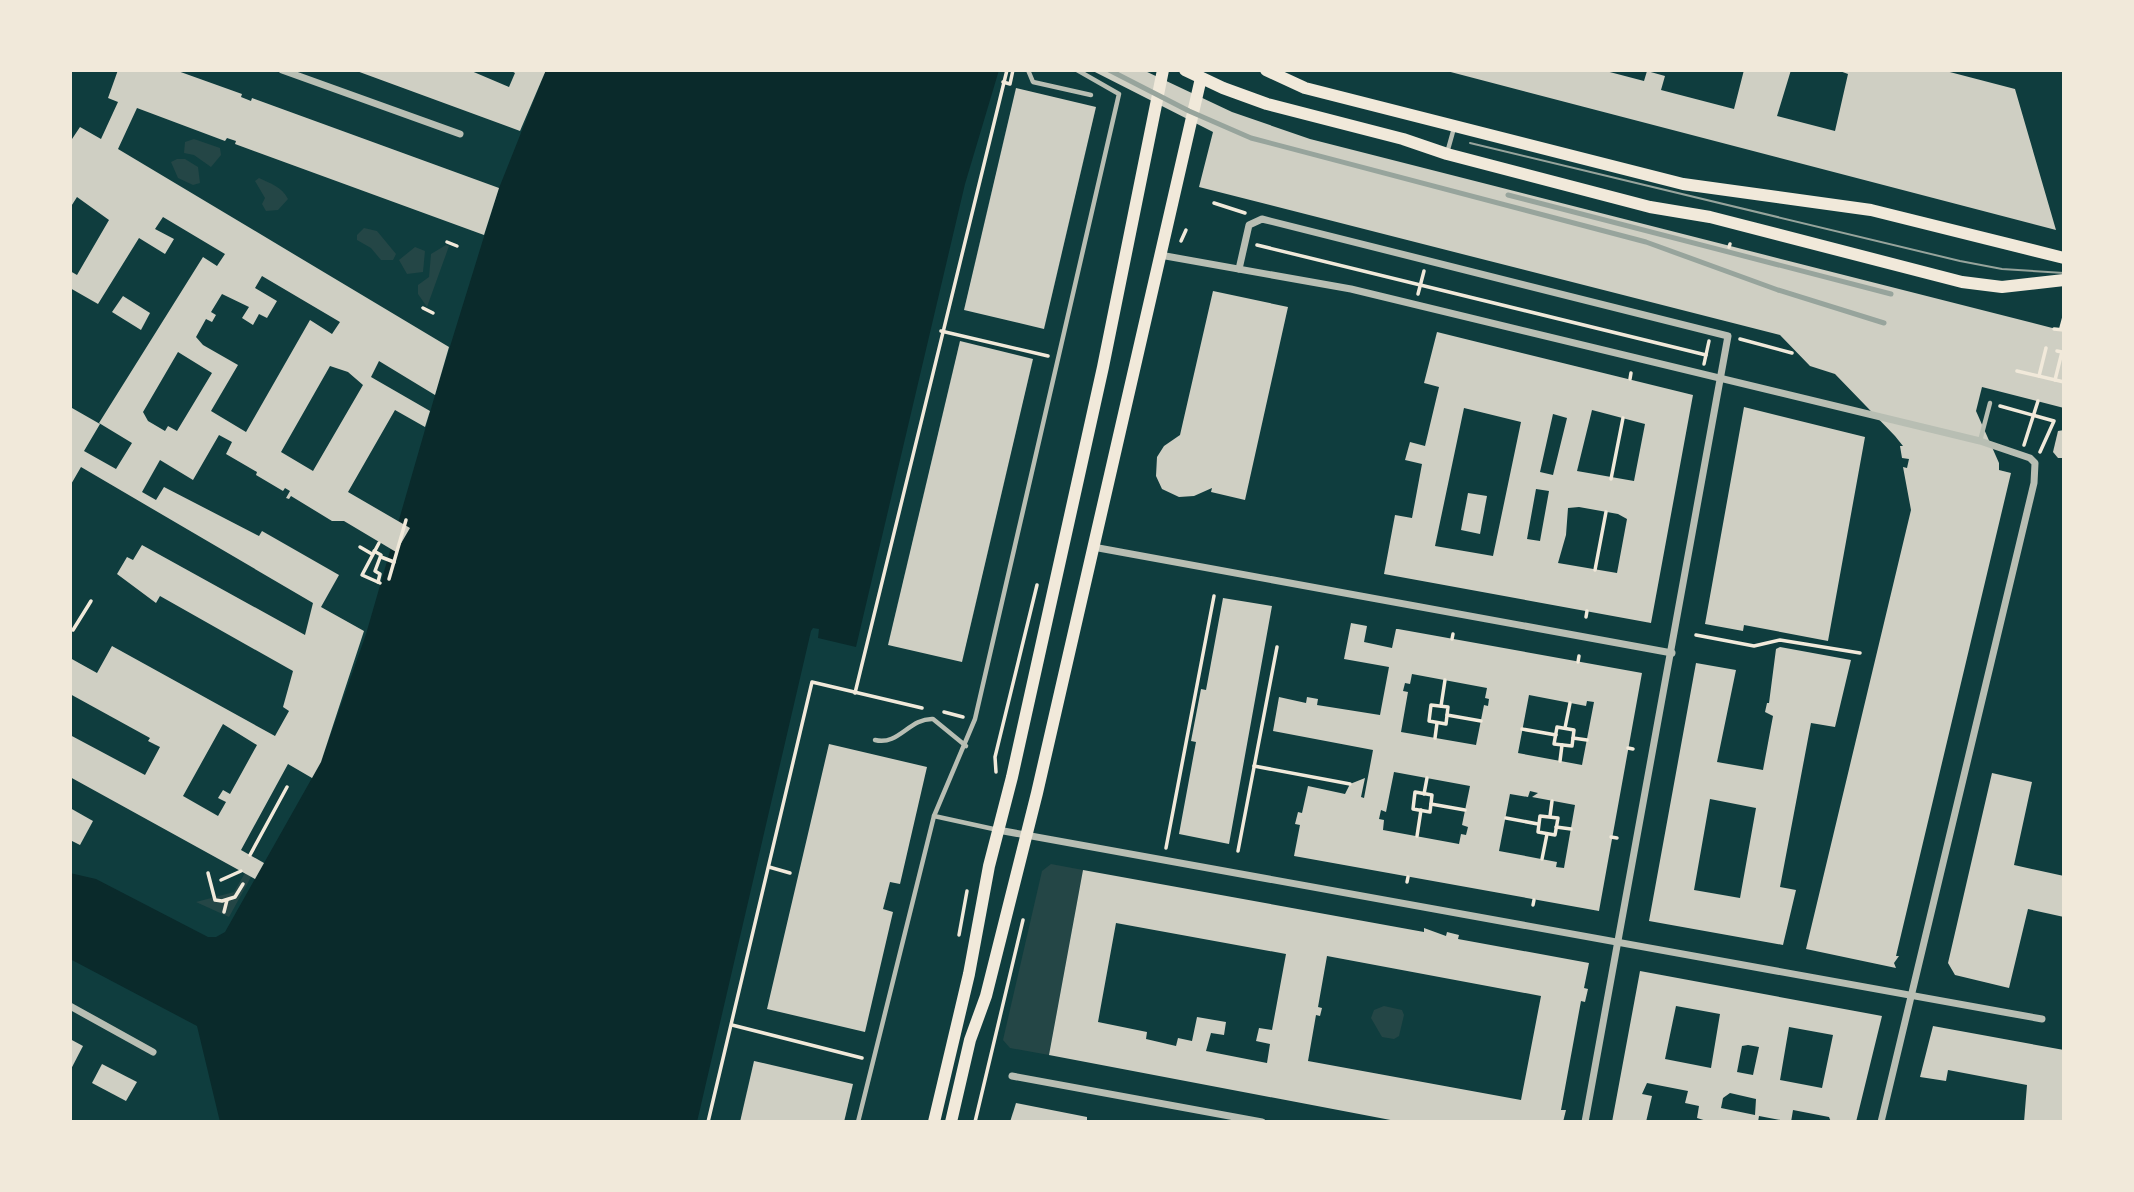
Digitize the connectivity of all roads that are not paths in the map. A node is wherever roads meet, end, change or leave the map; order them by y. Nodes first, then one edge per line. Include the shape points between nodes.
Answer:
1 (282, 70) edge
2 (1028, 70) edge
3 (1077, 70) edge
4 (1163, 70) edge
5 (1185, 70) edge
6 (1266, 70) edge
7 (1201, 78) junction
8 (1091, 95) dead end
9 (1454, 127) junction
10 (460, 134) dead end
11 (1447, 154) junction
12 (1159, 255) junction
13 (2064, 258) edge
14 (1238, 269) junction
15 (2064, 279) edge
16 (1722, 378) junction
17 (1990, 403) road end
18 (1980, 441) junction
19 (1093, 547) junction
20 (1672, 653) junction
21 (875, 740) dead end
22 (966, 746) junction
23 (934, 816) junction
24 (998, 830) junction
25 (1027, 835) junction
26 (1619, 942) junction
27 (1913, 995) junction
28 (70, 1006) edge
29 (2042, 1019) dead end
30 (153, 1052) dead end
31 (1012, 1076) dead end
32 (858, 1122) edge
33 (934, 1122) edge
34 (951, 1122) edge
35 (1262, 1122) edge
36 (1586, 1122) edge
37 (1881, 1122) edge

1 - 10 street
2 - 8 lane via 1033,82
3 - 22 lane via 1119,94
4 - 24 main road via 1103,367
5 - 7 main road
6 - 9 main road via 1306,88
7 - 11 main road via 1268,104
7 - 12 main road
9 - 11 lane
9 - 13 main road via 1683,184 1871,210
11 - 15 main road via 1973,285 2002,287
12 - 14 street
12 - 19 main road
14 - 16 street via 1351,289
14 - 16 street via 1249,225 1262,219 1728,336
16 - 18 street
16 - 20 street
17 - 18 lane
18 - 27 street via 2035,463 2034,483
19 - 20 street
19 - 25 main road
20 - 26 street
21 - 22 lane via 891,740 926,719 941,723
22 - 23 lane
23 - 24 lane
23 - 32 lane
24 - 25 street
24 - 33 main road
25 - 26 street
25 - 34 main road
26 - 27 street
26 - 36 street
27 - 29 street
27 - 37 street
28 - 30 street
31 - 35 street

